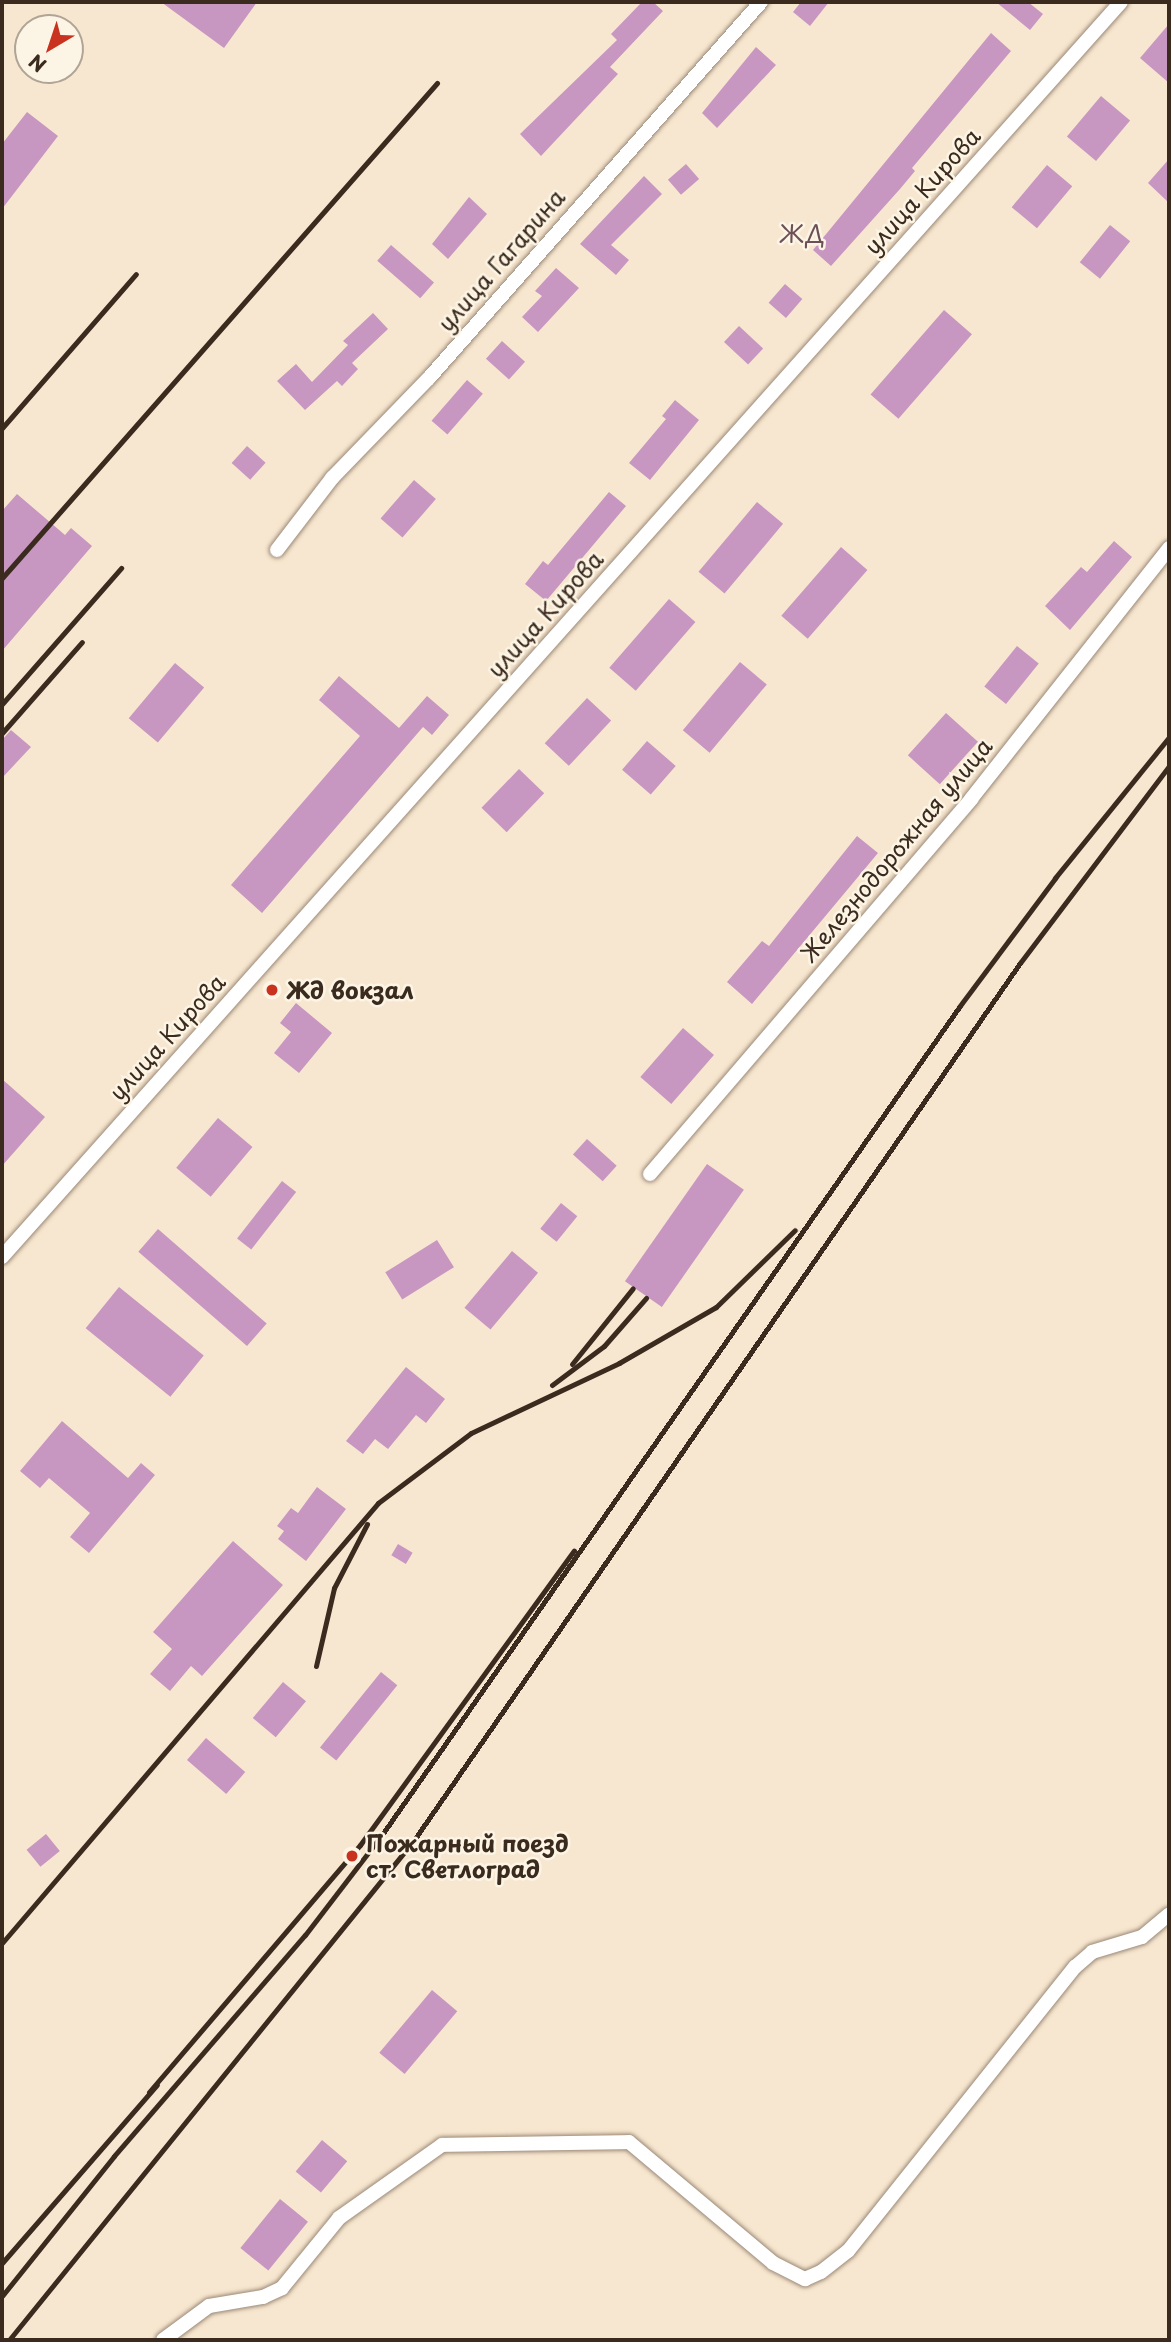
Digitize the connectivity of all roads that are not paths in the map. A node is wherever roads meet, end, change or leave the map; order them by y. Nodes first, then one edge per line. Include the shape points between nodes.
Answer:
1 (761, 2) edge
2 (1121, 2) edge
3 (1169, 548) edge
4 (277, 550) dead end
5 (650, 1174) dead end
6 (2, 1256) edge
7 (1169, 1914) edge
8 (163, 2340) edge

1 - 4 street, улица Гагарина via 429,378 332,478
2 - 6 street, улица Кирова
3 - 5 street, Железнодорожная улица via 971,799
7 - 8 street via 1142,1937 1092,1952 1075,1967 848,2251 805,2279 772,2263 629,2143 598,2139 442,2145 339,2218 282,2288 263,2297 209,2306

